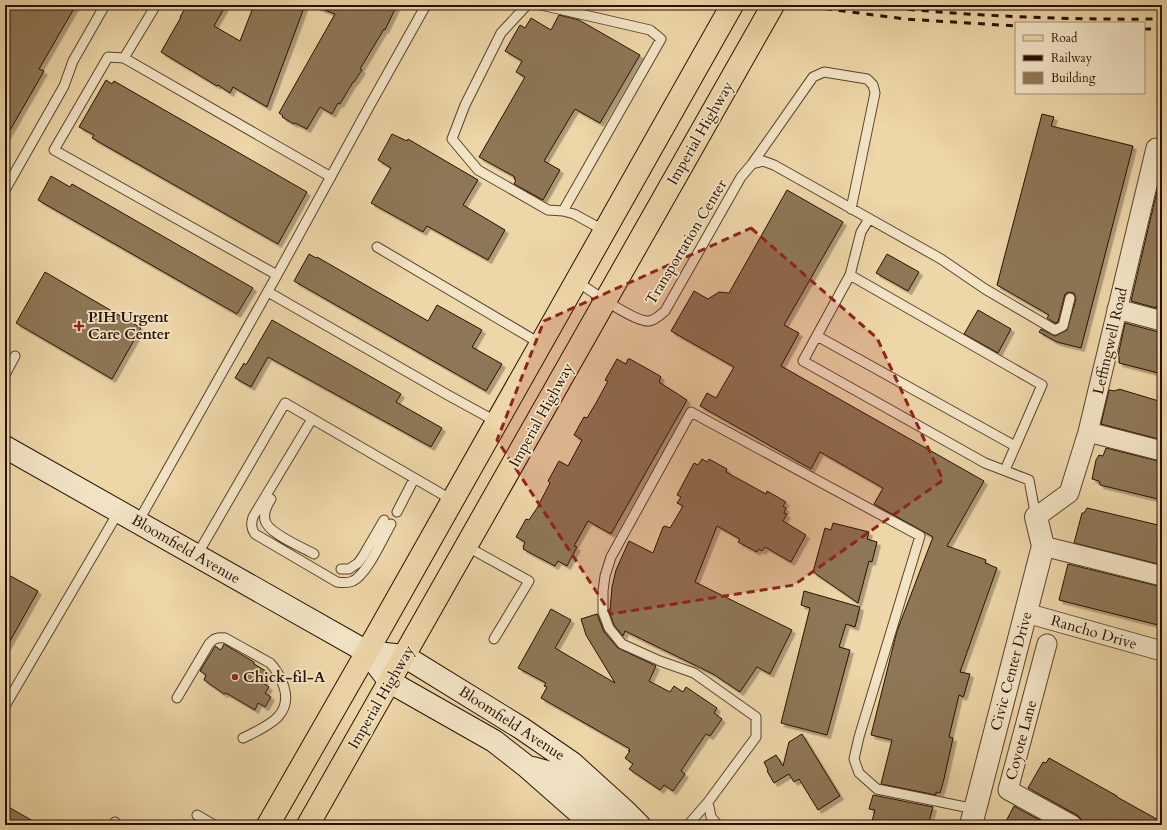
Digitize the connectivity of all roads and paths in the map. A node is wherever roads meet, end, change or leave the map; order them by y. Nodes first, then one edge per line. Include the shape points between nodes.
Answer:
1 (105, 5) edge
2 (156, 5) edge
3 (426, 5) edge
4 (527, 5) edge
5 (541, 5) edge
6 (732, 5) edge
7 (772, 5) edge
8 (124, 58) junction
9 (1159, 149) edge
10 (752, 164) junction
11 (331, 177) junction
12 (5, 190) edge
13 (851, 208) junction
14 (563, 211) junction
15 (869, 219) junction
16 (604, 231) junction
17 (377, 247) dead end
18 (277, 275) junction
19 (850, 276) junction
20 (576, 281) junction
21 (268, 292) junction
22 (1070, 298) dead end
23 (606, 300) junction
24 (1117, 309) junction
25 (1162, 321) edge
26 (817, 336) junction
27 (541, 344) junction
28 (15, 356) dead end
29 (5, 375) edge
30 (312, 419) junction
31 (497, 422) junction
32 (1088, 432) junction
33 (300, 441) junction
34 (1015, 446) junction
35 (5, 447) edge
36 (1162, 451) edge
37 (1005, 470) junction
38 (414, 479) junction
39 (452, 500) junction
40 (394, 510) dead end
41 (119, 511) junction
42 (1036, 517) junction
43 (138, 522) junction
44 (466, 546) junction
45 (1043, 546) junction
46 (314, 554) dead end
47 (197, 555) junction
48 (341, 568) dead end
49 (1162, 576) edge
50 (1026, 613) junction
51 (494, 639) dead end
52 (1047, 644) dead end
53 (1162, 651) edge
54 (367, 652) junction
55 (404, 656) junction
56 (390, 682) junction
57 (177, 698) dead end
58 (5, 706) edge
59 (243, 738) dead end
60 (526, 766) junction
61 (292, 783) junction
62 (708, 802) junction
63 (198, 816) dead end
64 (973, 817) edge
65 (214, 825) edge
66 (268, 825) edge
67 (279, 825) edge
68 (308, 825) edge
69 (593, 825) edge
70 (617, 825) edge
71 (639, 825) edge
72 (688, 825) edge
73 (718, 825) edge
74 (1072, 825) edge

1 - 12 lane via 73,61 64,86
2 - 8 lane
3 - 11 lane
4 - 14 lane via 501,33 465,105 452,139 478,170 548,210
5 - 14 lane via 650,30 661,39
6 - 16 main road
7 - 23 main road, Imperial Highway
8 - 11 lane
8 - 18 lane via 108,57 54,150
9 - 24 street, Leffingwell Road
10 - 13 lane via 769,163
10 - 13 lane, Transportation Center via 813,77 824,72 867,79 873,85 875,93
10 - 23 lane, Transportation Center via 741,177 665,311 650,321 644,321
11 - 18 lane
13 - 15 lane
14 - 16 lane via 574,214
15 - 19 lane via 861,232
15 - 22 lane via 941,259 1055,330 1063,326
16 - 20 main road
17 - 27 lane
18 - 21 lane
19 - 26 lane
19 - 34 lane via 1042,385
20 - 23 lane, Transportation Center
20 - 27 main road
21 - 31 lane
21 - 43 lane
23 - 44 main road, Imperial Highway
24 - 25 street
24 - 32 street, Leffingwell Road
26 - 34 lane
26 - 37 lane via 803,361 984,463
27 - 31 main road
28 - 29 lane
30 - 33 lane
30 - 38 lane
30 - 47 lane via 285,403
31 - 39 main road
32 - 36 street
32 - 42 street, Leffingwell Road via 1069,494
33 - 46 lane via 297,455 266,507 265,520 274,532
33 - 48 lane via 253,517 252,529 255,534 337,582 345,583 358,578 363,572 375,554 388,522 358,563 349,569
34 - 37 lane
35 - 41 main road, Bloomfield Avenue
37 - 42 lane via 1029,480
38 - 39 lane
38 - 40 lane
39 - 54 main road
41 - 43 main road, Bloomfield Avenue
41 - 58 lane
42 - 45 main road, Civic Center Drive
43 - 47 main road, Bloomfield Avenue
44 - 51 lane via 529,581
44 - 55 main road, Imperial Highway
45 - 49 street
45 - 50 main road, Civic Center Drive
47 - 54 main road, Bloomfield Avenue
50 - 53 street, Rancho Drive
50 - 64 main road, Civic Center Drive
52 - 74 street, Coyote Lane via 1008,790
54 - 55 main road, Bloomfield Avenue
54 - 56 main road, Bloomfield Avenue
54 - 61 main road
55 - 56 main road, Imperial Highway
55 - 71 main road, Bloomfield Avenue via 521,728 572,763
56 - 60 main road, Bloomfield Avenue via 494,741
56 - 68 main road, Imperial Highway
57 - 59 lane via 212,639 225,638 270,663 282,680 286,704 280,715 268,726
60 - 69 main road, Bloomfield Avenue
60 - 70 main road via 564,777
61 - 66 main road
61 - 67 main road
62 - 64 lane via 756,737 756,717 694,673 660,662 622,644 609,628 603,612 605,576 611,557 691,412 920,536 854,759 859,773 877,789
62 - 72 lane
62 - 73 lane via 711,817
63 - 65 lane

